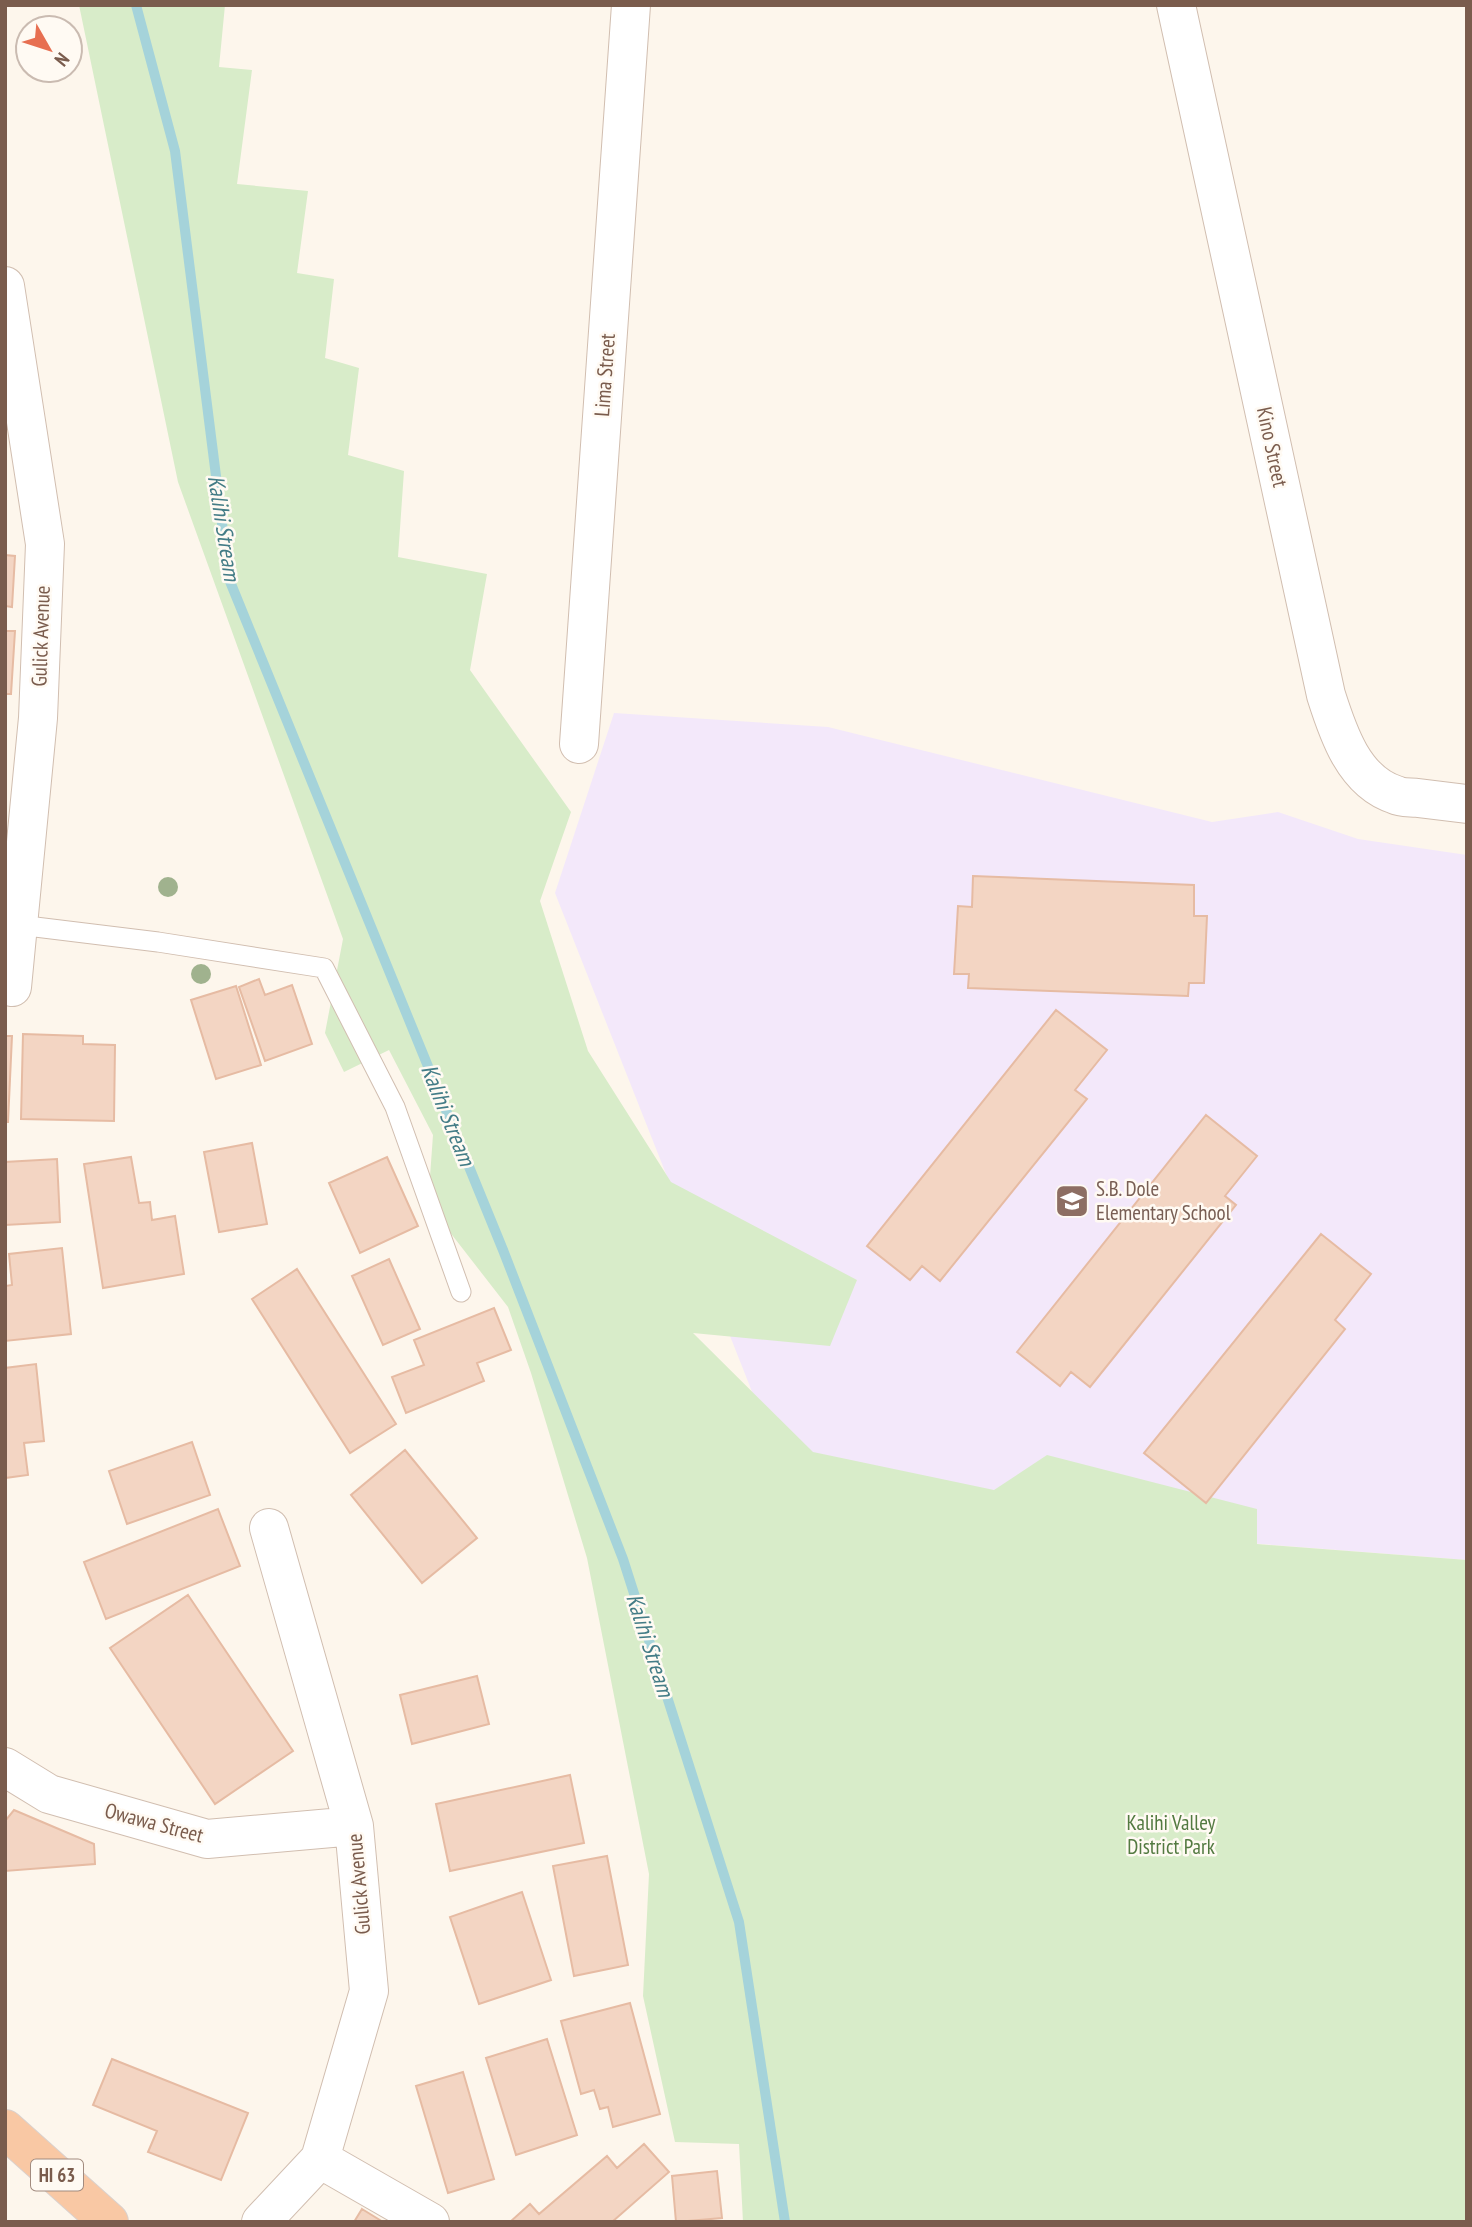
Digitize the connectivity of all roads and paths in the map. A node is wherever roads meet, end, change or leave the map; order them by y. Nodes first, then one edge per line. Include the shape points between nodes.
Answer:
1 (631, 5) edge
2 (1176, 5) edge
3 (6, 297) edge
4 (22, 717) edge
5 (579, 744) dead end
6 (1467, 804) edge
7 (19, 925) junction
8 (12, 987) dead end
9 (461, 1292) dead end
10 (269, 1528) dead end
11 (5, 1767) edge
12 (354, 1826) junction
13 (5, 2129) edge
14 (320, 2159) junction
15 (109, 2222) edge
16 (261, 2222) edge
17 (430, 2222) edge

1 - 5 street, Lima Street
2 - 6 street, Kino Street via 1336,728 1360,770 1386,790
3 - 4 street, Gulick Avenue via 45,544
4 - 7 street, Gulick Avenue
7 - 8 street, Gulick Avenue
7 - 9 lane via 324,968 395,1107
10 - 12 street, Gulick Avenue
11 - 12 street, Owawa Street via 49,1794 207,1839
12 - 14 street, Gulick Avenue via 369,1991
13 - 15 highway, HI 63
14 - 16 street, Gulick Avenue
14 - 17 street

